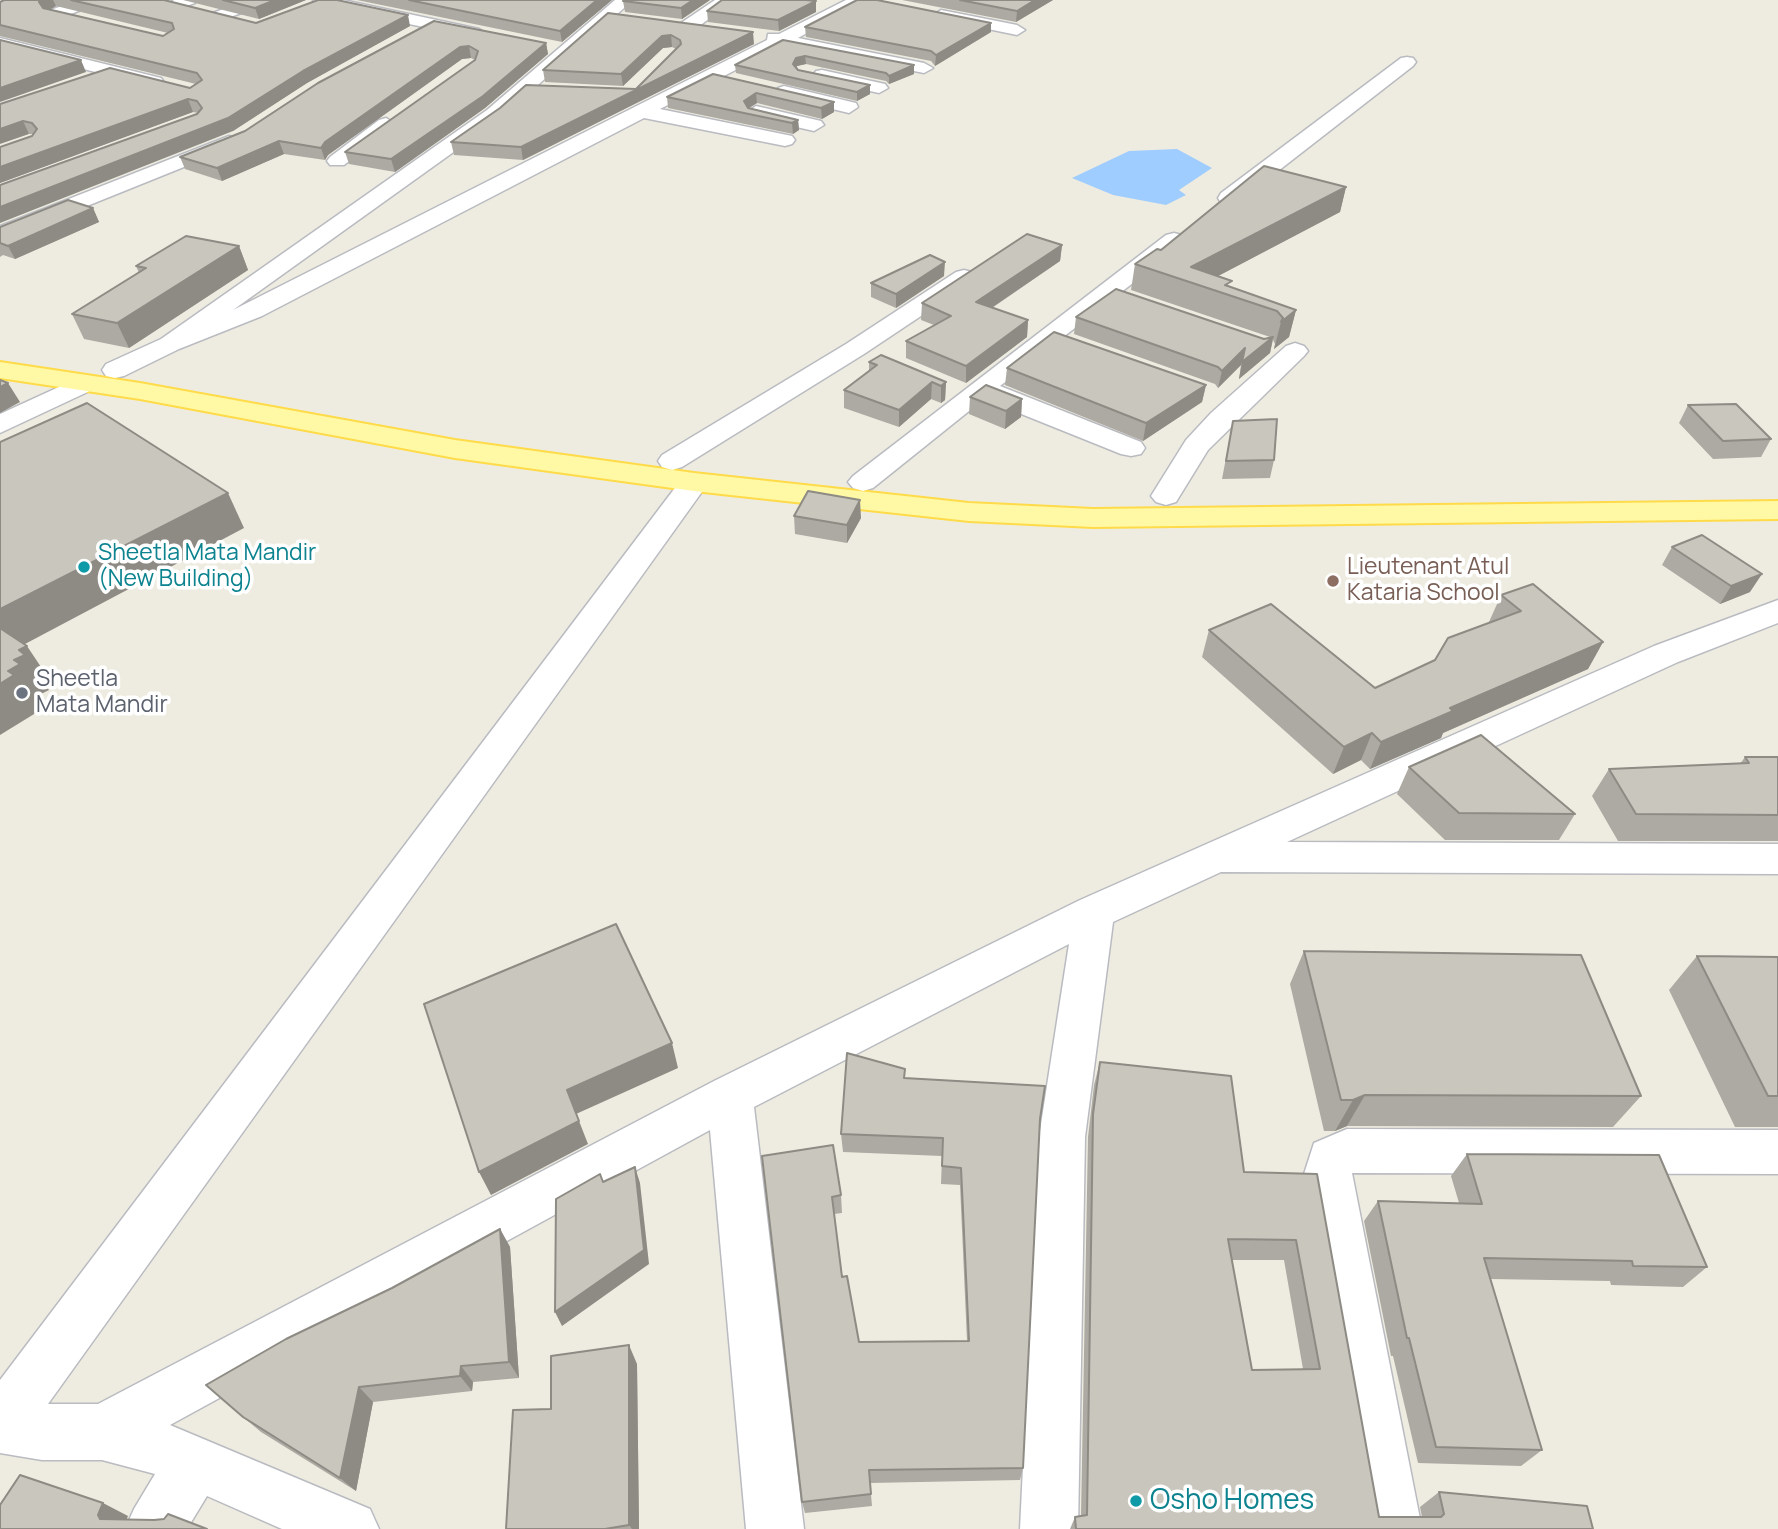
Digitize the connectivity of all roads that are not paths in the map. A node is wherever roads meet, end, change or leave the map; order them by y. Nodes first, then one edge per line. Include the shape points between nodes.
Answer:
1 (93, 0) edge
2 (263, 0) edge
3 (326, 0) edge
4 (397, 0) edge
5 (625, 0) edge
6 (725, 0) edge
7 (176, 2) edge
8 (848, 8) edge
9 (304, 10) edge
10 (371, 10) junction
11 (928, 12) edge
12 (55, 14) junction
13 (216, 17) junction
14 (606, 17) junction
15 (633, 20) edge
16 (82, 21) edge
17 (249, 24) edge
18 (432, 24) junction
19 (1017, 30) dead end
20 (715, 31) edge
21 (0, 35) edge
22 (756, 36) dead end
23 (408, 37) edge
24 (494, 37) edge
25 (784, 40) junction
26 (0, 43) edge
27 (544, 46) edge
28 (30, 51) junction
29 (569, 51) junction
30 (746, 59) junction
31 (0, 61) edge
32 (1407, 62) dead end
33 (773, 64) edge
34 (924, 68) dead end
35 (799, 70) edge
36 (116, 71) junction
37 (715, 76) junction
38 (742, 82) edge
39 (78, 84) edge
40 (172, 86) edge
41 (769, 88) edge
42 (879, 88) dead end
43 (524, 89) junction
44 (549, 91) edge
45 (677, 94) junction
46 (702, 100) edge
47 (849, 107) dead end
48 (739, 108) edge
49 (468, 110) edge
50 (644, 112) junction
51 (494, 114) junction
52 (397, 117) edge
53 (814, 125) dead end
54 (217, 129) edge
55 (785, 139) dead end
56 (337, 161) dead end
57 (1214, 210) edge
58 (1192, 226) edge
59 (0, 234) edge
60 (989, 260) edge
61 (1107, 292) junction
62 (1132, 301) edge
63 (1049, 336) junction
64 (170, 344) junction
65 (1075, 345) edge
66 (855, 349) junction
67 (1295, 351) dead end
68 (0, 353) edge
69 (880, 359) edge
70 (0, 370) edge
71 (114, 370) junction
72 (85, 383) junction
73 (944, 386) edge
74 (975, 392) junction
75 (0, 425) edge
76 (1130, 448) dead end
77 (683, 471) junction
78 (863, 482) junction
79 (1778, 491) edge
80 (1166, 496) junction
81 (1778, 510) edge
82 (1778, 611) edge
83 (1211, 858) junction
84 (1778, 859) edge
85 (1094, 912) junction
86 (730, 1096) junction
87 (1778, 1152) edge
88 (0, 1426) edge
89 (102, 1432) junction
90 (195, 1463) junction
91 (154, 1529) edge
92 (350, 1529) edge
93 (775, 1529) edge
94 (1049, 1529) edge
95 (1393, 1529) edge

1 - 12 street
2 - 13 street
3 - 9 street
3 - 10 street
4 - 10 street
5 - 14 street
6 - 20 street via 680,26
7 - 13 street
8 - 25 street
10 - 18 street
11 - 19 street
12 - 16 street
12 - 21 street
13 - 17 street
14 - 15 street
14 - 29 street
18 - 23 street
18 - 24 street
22 - 25 street
25 - 30 street
25 - 34 street
26 - 28 street
27 - 29 street
28 - 31 street
28 - 36 street
29 - 43 street
30 - 33 street
30 - 37 street
32 - 57 street
35 - 42 street
36 - 39 street
36 - 40 street
37 - 38 street
37 - 45 street
41 - 47 street
43 - 44 street
43 - 51 street
45 - 46 street
45 - 50 street
48 - 53 street
49 - 51 street
50 - 55 street
50 - 64 street via 253,311
51 - 64 street
52 - 56 street
54 - 59 street via 246,133
58 - 61 street
60 - 66 street
61 - 62 street
61 - 63 street
63 - 65 street
63 - 74 street
64 - 71 street
66 - 69 street
66 - 77 street
67 - 80 street via 1196,446
68 - 71 main road
70 - 72 main road
71 - 77 main road
72 - 75 street
72 - 77 main road via 455,449
73 - 74 street
74 - 76 street
74 - 78 street
77 - 78 main road
77 - 81 main road via 969,512 1093,518
77 - 88 street
78 - 80 main road via 996,496
79 - 80 main road via 1422,499
82 - 83 street via 1666,654
83 - 84 street
83 - 85 street
85 - 86 street
85 - 94 street via 1062,1137
86 - 89 street
86 - 93 street
87 - 95 street via 1347,1151 1331,1159 1328,1174
88 - 89 street
89 - 90 street
90 - 91 street
90 - 92 street

